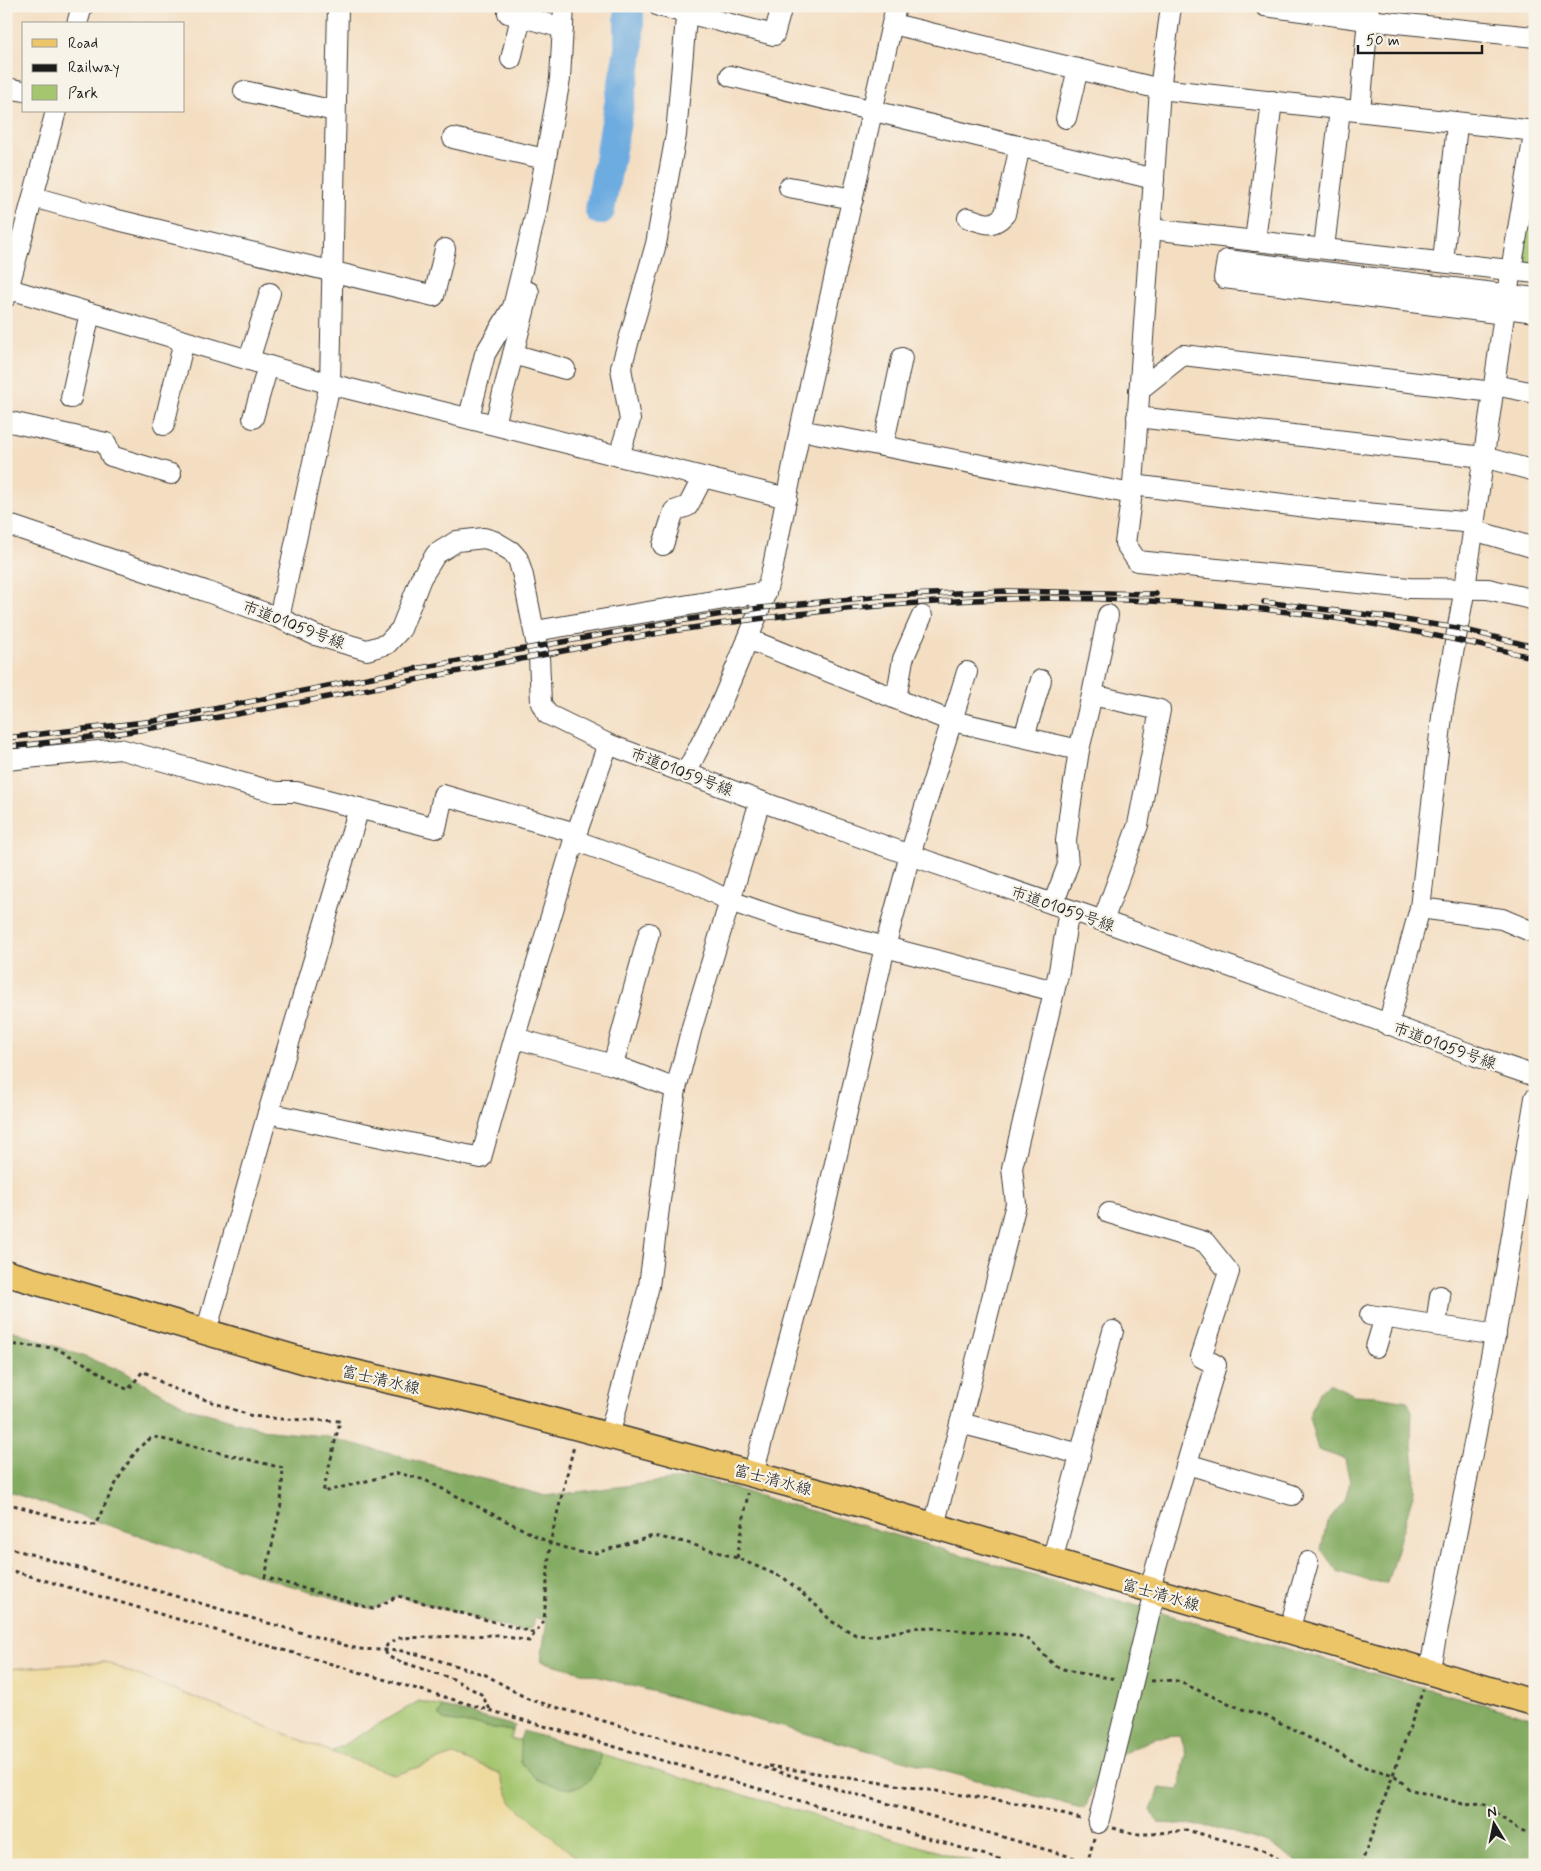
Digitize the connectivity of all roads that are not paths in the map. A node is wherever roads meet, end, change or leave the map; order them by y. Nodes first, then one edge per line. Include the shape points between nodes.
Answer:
1 (82, 6) edge
2 (338, 6) edge
3 (564, 6) edge
4 (659, 6) edge
5 (782, 6) edge
6 (1171, 6) edge
7 (1264, 6) edge
8 (687, 11) edge
9 (1368, 13) edge
10 (894, 15) edge
11 (78, 22) edge
12 (563, 28) junction
13 (1535, 37) edge
14 (511, 59) dead end
15 (1078, 69) junction
16 (730, 76) dead end
17 (6, 88) edge
18 (1160, 89) junction
19 (22, 91) edge
20 (244, 91) dead end
21 (1272, 102) junction
22 (1340, 109) junction
23 (873, 110) junction
24 (336, 111) junction
25 (1360, 111) junction
26 (56, 112) edge
27 (1066, 118) dead end
28 (1456, 124) junction
29 (1535, 131) edge
30 (453, 138) dead end
31 (1020, 146) junction
32 (546, 159) junction
33 (1154, 178) junction
34 (789, 187) dead end
35 (32, 197) junction
36 (853, 199) junction
37 (968, 218) dead end
38 (547, 225) dead end
39 (1151, 229) junction
40 (1255, 240) junction
41 (1324, 248) junction
42 (445, 249) dead end
43 (1443, 262) junction
44 (1512, 270) junction
45 (332, 273) junction
46 (1535, 274) edge
47 (7, 291) edge
48 (270, 293) dead end
49 (1535, 298) edge
50 (1505, 305) junction
51 (1535, 312) edge
52 (90, 313) junction
53 (184, 341) junction
54 (513, 354) junction
55 (902, 358) dead end
56 (259, 363) junction
57 (565, 369) dead end
58 (330, 384) junction
59 (1493, 388) junction
60 (1140, 390) junction
61 (1535, 393) edge
62 (71, 398) dead end
63 (1137, 417) junction
64 (253, 418) dead end
65 (469, 418) junction
66 (6, 421) edge
67 (494, 424) junction
68 (164, 425) dead end
69 (800, 430) junction
70 (882, 446) junction
71 (619, 456) junction
72 (1484, 457) junction
73 (1535, 471) edge
74 (171, 474) dead end
75 (703, 477) junction
76 (1132, 489) junction
77 (787, 498) junction
78 (6, 524) edge
79 (1473, 527) junction
80 (664, 545) dead end
81 (1535, 548) edge
82 (1464, 588) junction
83 (766, 592) junction
84 (1535, 600) edge
85 (1108, 615) dead end
86 (922, 616) dead end
87 (279, 618) junction
88 (535, 631) junction
89 (748, 639) junction
90 (967, 672) dead end
91 (1041, 680) dead end
92 (1092, 695) junction
93 (896, 699) junction
94 (951, 720) junction
95 (1024, 737) junction
96 (608, 744) junction
97 (1079, 750) junction
98 (6, 760) edge
99 (686, 773) junction
100 (760, 801) junction
101 (359, 808) junction
102 (575, 837) junction
103 (910, 855) junction
104 (730, 901) junction
105 (1061, 907) junction
106 (1420, 908) junction
107 (1103, 921) junction
108 (649, 933) dead end
109 (1535, 933) edge
110 (885, 947) junction
111 (1054, 991) junction
112 (1388, 1025) junction
113 (515, 1038) junction
114 (613, 1065) junction
115 (1535, 1076) edge
116 (676, 1089) junction
117 (1535, 1098) edge
118 (268, 1113) junction
119 (1109, 1214) dead end
120 (6, 1272) edge
121 (1440, 1296) dead end
122 (210, 1318) dead end
123 (1436, 1326) junction
124 (1113, 1331) dead end
125 (1496, 1335) junction
126 (1376, 1347) dead end
127 (960, 1423) junction
128 (609, 1436) junction
129 (1080, 1454) junction
130 (1187, 1464) junction
131 (750, 1483) junction
132 (1292, 1494) dead end
133 (934, 1526) junction
134 (1052, 1561) junction
135 (1308, 1562) dead end
136 (1152, 1591) junction
137 (1289, 1632) junction
138 (1428, 1673) junction
139 (1535, 1703) edge
140 (1098, 1823) road end

1 - 11 street
2 - 24 street
3 - 12 street
4 - 8 street
5 - 8 street via 774,35
6 - 18 street
7 - 9 street
8 - 71 street via 676,135 656,244 621,368 630,420
9 - 13 street
9 - 25 street
10 - 15 street
10 - 23 street
12 - 14 street via 514,15
12 - 32 street via 560,79
15 - 18 street
15 - 27 street
16 - 23 street
17 - 19 street
18 - 21 street
18 - 33 street
20 - 24 street
21 - 22 street
21 - 40 street
22 - 25 street
22 - 41 street
23 - 31 street
23 - 36 street
24 - 45 street
25 - 28 street
26 - 35 street
28 - 29 street
28 - 43 street
29 - 44 street
30 - 32 street
31 - 33 street
31 - 37 street via 1006,214 990,225
32 - 65 street via 513,307 485,354
33 - 39 street
34 - 36 street
35 - 45 street
35 - 47 street
36 - 69 street
38 - 54 street
39 - 40 street
39 - 60 street
40 - 41 street
41 - 43 street
42 - 45 street via 434,296
43 - 44 street
44 - 46 street
44 - 50 street
45 - 58 street
47 - 52 street
48 - 56 street
49 - 50 street
50 - 50 street via 1227,260 1224,278
50 - 51 street
50 - 59 street
52 - 53 street
52 - 62 street
53 - 56 street
53 - 68 street
54 - 57 street
54 - 67 street
55 - 70 street
56 - 58 street
56 - 64 street
58 - 65 street
58 - 87 street
59 - 60 street via 1183,355
59 - 61 street
59 - 72 street
60 - 63 street
63 - 72 street
63 - 76 street
65 - 67 street
66 - 74 street via 106,443 111,456
67 - 71 street
69 - 70 street
69 - 77 street
70 - 76 street
71 - 75 street
72 - 73 street
72 - 79 street
75 - 77 street
75 - 80 street via 688,506 674,511
76 - 79 street
76 - 82 street via 1125,543 1137,561 1409,588
77 - 83 street
78 - 87 street, 市道01059号線
79 - 81 street
79 - 82 street
82 - 84 street via 1488,589
82 - 106 street via 1443,708
83 - 88 street
83 - 89 street
85 - 92 street
86 - 93 street via 903,659
87 - 88 street, 市道01059号線 via 315,635 350,646 367,650 387,644 401,629 421,578 436,554 457,541 484,538 504,546 518,560
88 - 96 street, 市道01059号線 via 541,703 547,714
89 - 93 street
89 - 99 street via 719,708
90 - 94 street
91 - 95 street
92 - 97 street
92 - 107 street via 1160,710 1138,825
93 - 94 street
94 - 95 street
94 - 103 street
95 - 97 street
96 - 99 street, 市道01059号線
96 - 102 street
97 - 105 street via 1066,841 1068,865
98 - 101 street via 120,749 275,792 296,792
99 - 100 street, 市道01059号線
100 - 103 street, 市道01059号線
100 - 104 street
101 - 102 street via 436,828 443,796
101 - 118 street
102 - 104 street via 694,883
102 - 113 street
103 - 105 street, 市道01059号線
103 - 110 street
104 - 110 street via 797,924
104 - 116 street
105 - 107 street, 市道01059号線
105 - 111 street
106 - 109 street via 1502,919
106 - 112 street
107 - 112 street, 市道01059号線
108 - 114 street
110 - 111 street
110 - 131 street via 823,1215
111 - 127 street via 1012,1168 1016,1204
112 - 115 street, 市道01059号線
113 - 114 street
113 - 118 street via 481,1158
114 - 116 street
116 - 128 street via 649,1286
117 - 125 street
118 - 122 street
119 - 130 street via 1205,1242 1229,1272 1201,1357 1216,1364
120 - 128 main road, 富士清水線 via 308,1362 483,1402
121 - 123 street
123 - 125 street
123 - 126 street via 1378,1316
124 - 129 street
125 - 138 street
127 - 129 street
127 - 133 street
128 - 131 main road, 富士清水線
129 - 134 street
130 - 132 street
130 - 136 street
131 - 133 main road, 富士清水線
133 - 134 main road, 富士清水線
134 - 136 main road, 富士清水線
135 - 137 street
136 - 137 main road, 富士清水線
136 - 140 street
137 - 138 main road, 富士清水線
138 - 139 main road, 富士清水線

